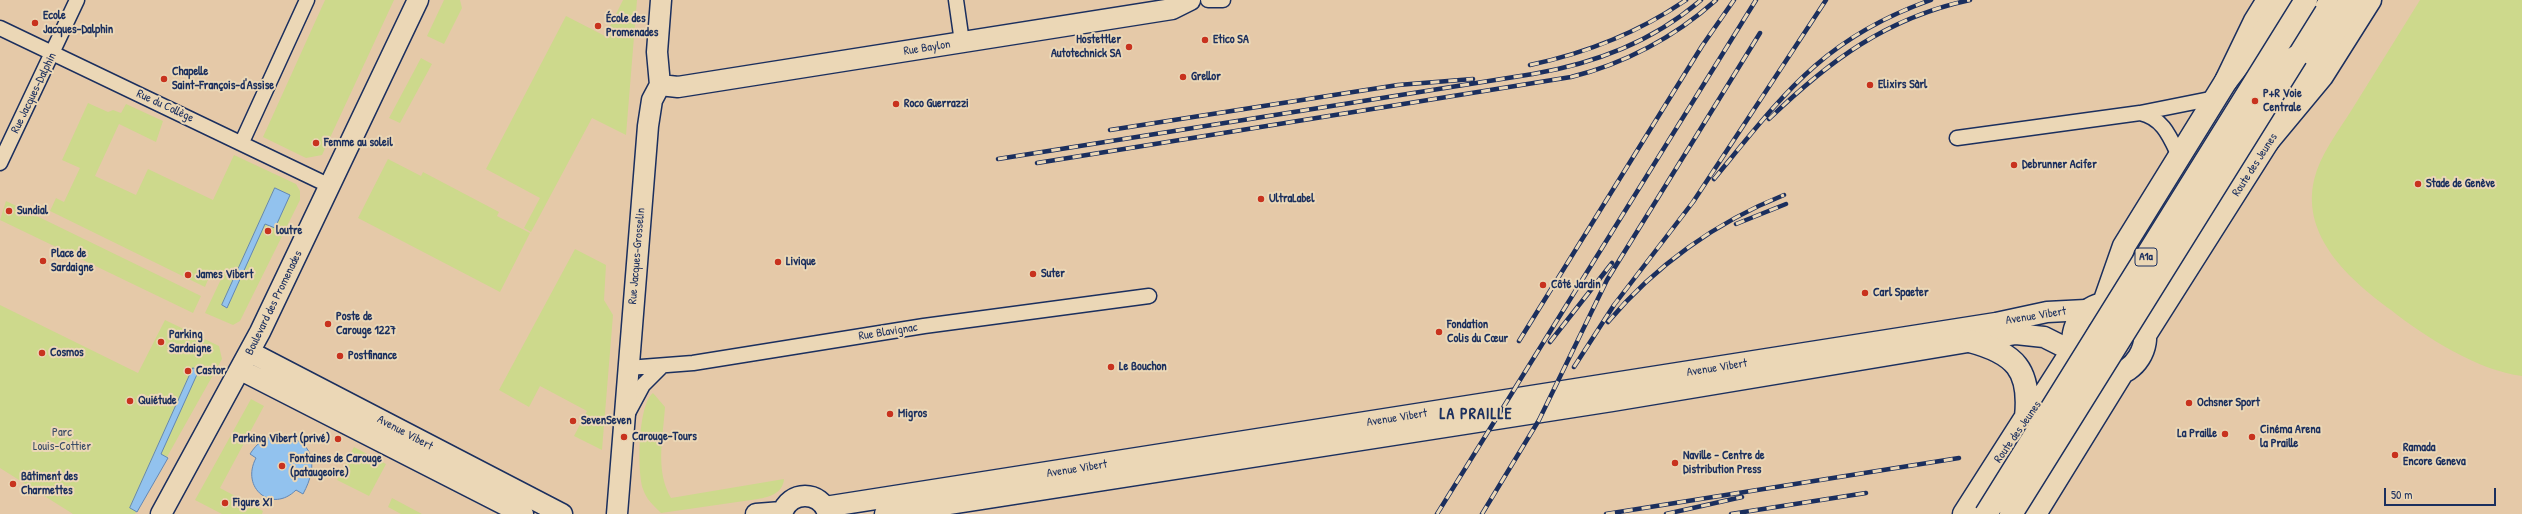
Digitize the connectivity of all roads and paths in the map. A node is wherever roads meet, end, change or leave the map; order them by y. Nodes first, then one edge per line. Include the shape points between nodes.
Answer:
1 (77, 0) edge
2 (307, 0) edge
3 (418, 0) edge
4 (661, 0) edge
5 (956, 0) edge
6 (1190, 0) edge
7 (1208, 0) edge
8 (1223, 0) edge
9 (2268, 0) edge
10 (2285, 0) edge
11 (2306, 0) edge
12 (2331, 0) edge
13 (2354, 0) edge
14 (2370, 0) edge
15 (0, 28) edge
16 (962, 42) junction
17 (53, 53) junction
18 (660, 85) junction
19 (2221, 89) junction
20 (2140, 113) junction
21 (1957, 138) dead end
22 (2268, 141) junction
23 (242, 142) junction
24 (2179, 156) junction
25 (0, 163) edge
26 (330, 186) junction
27 (1149, 296) dead end
28 (2095, 307) junction
29 (2145, 335) junction
30 (1970, 341) junction
31 (2072, 351) junction
32 (250, 352) junction
33 (661, 367) junction
34 (628, 368) junction
35 (241, 370) junction
36 (2122, 373) junction
37 (626, 417) junction
38 (2026, 417) junction
39 (826, 511) edge
40 (782, 513) edge
41 (161, 514) edge
42 (523, 514) edge
43 (562, 514) edge
44 (617, 514) edge
45 (756, 514) edge
46 (886, 514) edge
47 (1964, 514) edge
48 (1986, 514) edge
49 (2011, 514) edge
50 (2035, 514) edge

1 - 17 street, Rue Jacques-Dalphin
2 - 23 street
3 - 26 main road, Boulevard des Promenades
4 - 18 main road via 657,52
5 - 16 street
6 - 16 main road, Rue Baylon via 1172,9
7 - 8 street
9 - 19 main road
10 - 19 main road
11 - 48 main road, A1a, bridge
12 - 49 main road, A1a, bridge
13 - 22 main road
14 - 22 main road, Route des Jeunes via 2322,76
15 - 17 street, Rue du Collège
16 - 18 main road, Rue Baylon via 678,87
17 - 23 street, Rue du Collège
17 - 25 street, Rue Jacques-Dalphin
18 - 34 main road, Rue Jacques-Grosselin via 652,100 648,126
19 - 20 street
19 - 24 main road
20 - 21 street
20 - 24 street via 2148,115 2165,128
22 - 29 main road, Route des Jeunes
23 - 26 street, Rue du Collège
24 - 28 main road via 2124,246
26 - 32 main road, Boulevard des Promenades
27 - 33 street, Rue Blavignac via 924,326 774,352
28 - 29 main road via 2123,305 2138,317
28 - 31 main road via 2075,326
28 - 39 main road, Avenue Vibert via 2047,312 1996,323
29 - 36 main road via 2144,349 2139,359
30 - 31 main road, Avenue Vibert via 2032,334
30 - 38 main road via 1992,347 2014,362 2026,385
30 - 46 main road, Avenue Vibert via 1589,405
31 - 36 main road via 2091,370 2101,374
31 - 38 main road, Route des Jeunes via 2042,398
32 - 35 main road, Boulevard des Promenades
32 - 43 main road, Avenue Vibert
33 - 34 street, Rue Blavignac
33 - 37 street via 643,386
34 - 37 main road, Rue Jacques-Grosselin
35 - 41 main road, Boulevard des Promenades
35 - 42 main road, Avenue Vibert
36 - 50 main road
37 - 44 main road, Rue Jacques-Grosselin
38 - 47 main road, Route des Jeunes
39 - 40 main road, Avenue Vibert via 816,498 803,496 789,501
40 - 45 main road, Avenue Vibert

